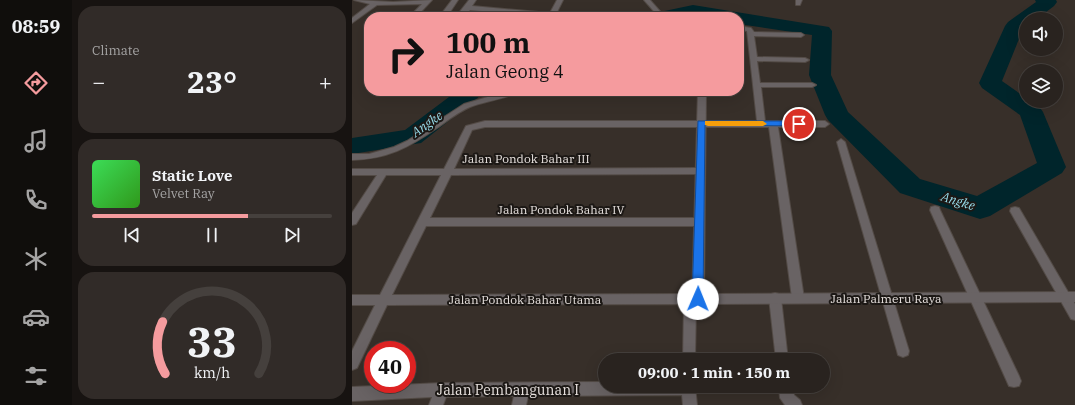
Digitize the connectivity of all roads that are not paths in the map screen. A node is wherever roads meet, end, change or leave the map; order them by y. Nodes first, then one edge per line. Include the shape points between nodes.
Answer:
1 (357, 0) edge
2 (428, 0) edge
3 (455, 0) edge
4 (473, 0) edge
5 (560, 0) edge
6 (647, 0) edge
7 (377, 2) junction
8 (468, 8) junction
9 (417, 12) edge
10 (447, 12) edge
11 (464, 12) edge
12 (516, 12) edge
13 (554, 12) edge
14 (656, 12) edge
15 (352, 21) edge
16 (744, 28) edge
17 (751, 34) junction
18 (801, 35) dead end
19 (754, 60) junction
20 (805, 60) dead end
21 (757, 85) junction
22 (812, 85) dead end
23 (494, 96) edge
24 (702, 96) edge
25 (701, 123) junction
26 (761, 124) junction
27 (773, 124) junction
28 (825, 124) dead end
29 (841, 142) dead end
30 (352, 157) edge
31 (447, 171) junction
32 (700, 171) junction
33 (352, 172) edge
34 (384, 172) junction
35 (935, 210) dead end
36 (1014, 211) dead end
37 (352, 221) edge
38 (423, 222) junction
39 (699, 222) junction
40 (975, 297) junction
41 (1070, 297) edge
42 (775, 298) junction
43 (798, 298) junction
44 (887, 298) junction
45 (694, 299) junction
46 (352, 300) edge
47 (385, 300) junction
48 (1075, 315) edge
49 (903, 351) dead end
50 (690, 353) edge
51 (781, 353) edge
52 (352, 364) edge
53 (1014, 381) dead end
54 (598, 389) edge
55 (442, 390) junction
56 (522, 390) junction
57 (689, 393) edge
58 (787, 393) edge
59 (352, 394) edge
60 (436, 405) edge
61 (519, 405) edge
62 (690, 405) edge
63 (795, 405) edge

1 - 7 street
2 - 7 street via 422,3
2 - 9 street
3 - 10 street
4 - 8 street
5 - 13 street
6 - 14 street
7 - 15 street
8 - 11 street
8 - 12 street
16 - 17 street via 749,29
17 - 18 street
17 - 19 street
19 - 20 street
19 - 21 street
21 - 22 street
21 - 26 street
23 - 30 lane via 461,108 405,146 386,154
24 - 25 street
25 - 26 street
25 - 31 street via 485,124 469,128
25 - 32 street
26 - 27 street
27 - 28 street
27 - 43 street
29 - 44 street
31 - 32 street, Jalan Pondok Bahar III
31 - 34 street, Jalan Pondok Bahar III
31 - 38 street
32 - 39 street
33 - 34 street, Jalan Pondok Bahar III
34 - 37 street
35 - 40 street
36 - 41 street
38 - 39 street, Jalan Pondok Bahar IV
38 - 47 street
39 - 45 street
40 - 41 street, Jalan Palmeru Raya
40 - 44 street, Jalan Palmeru Raya
40 - 53 street
41 - 48 street
42 - 43 street, Jalan Palmeru Raya
42 - 45 street, Jalan Palmeru Raya
42 - 51 street
43 - 44 street, Jalan Palmeru Raya
44 - 49 street
45 - 47 street, Jalan Pondok Bahar Utama
45 - 50 street
46 - 47 street, Jalan Pondok Bahar Utama
47 - 52 street
54 - 56 street, Jalan Pembangunan I
55 - 56 street, Jalan Pembangunan I
55 - 59 street, Jalan Pembangunan I
55 - 60 street
56 - 61 street
57 - 62 street
58 - 63 street via 787,398

